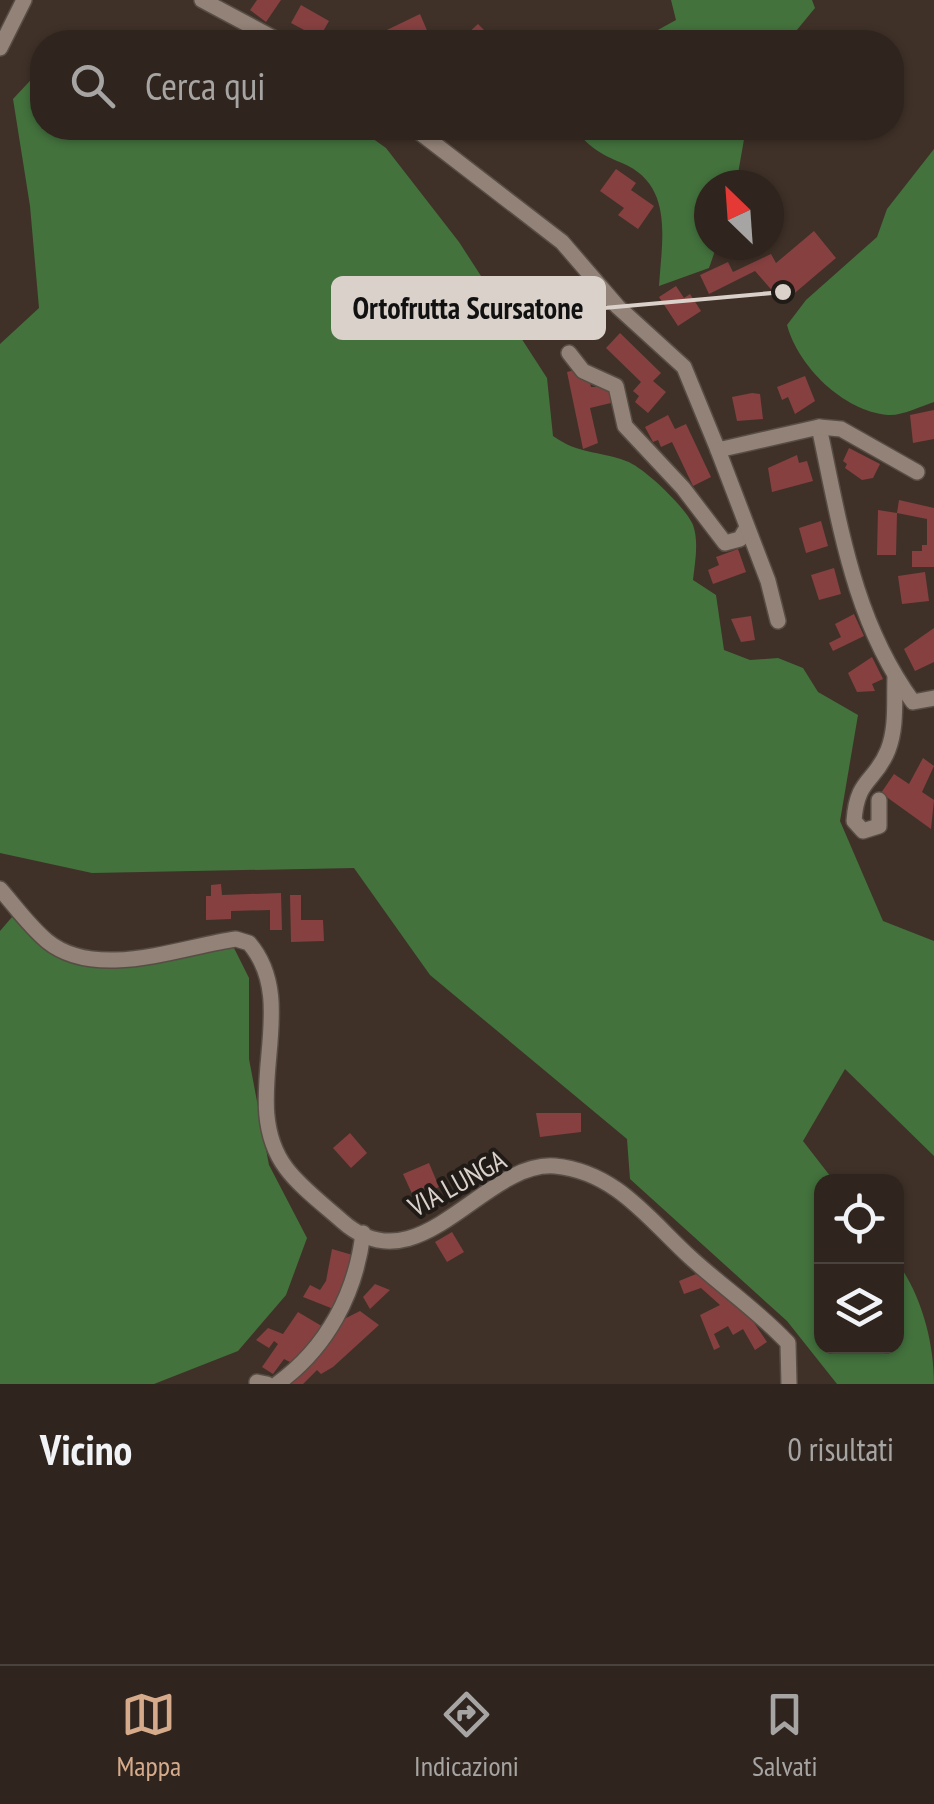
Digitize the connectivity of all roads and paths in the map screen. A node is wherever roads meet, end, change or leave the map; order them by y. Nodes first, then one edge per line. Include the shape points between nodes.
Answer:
1 (24, 0) edge
2 (202, 0) edge
3 (258, 30) edge
4 (0, 48) edge
5 (430, 140) edge
6 (570, 353) dead end
7 (819, 427) junction
8 (718, 450) junction
9 (917, 472) dead end
10 (746, 528) junction
11 (778, 621) dead end
12 (895, 677) junction
13 (934, 698) edge
14 (879, 800) dead end
15 (0, 889) edge
16 (363, 1233) junction
17 (278, 1384) edge
18 (789, 1384) edge

1 - 4 street
2 - 3 street
5 - 8 street via 562,242 618,307 684,367
6 - 10 street via 583,371 616,386 625,426 725,543 740,539
7 - 8 street
7 - 9 street via 841,429
7 - 12 street via 861,608
8 - 10 street
10 - 11 street
12 - 13 street via 913,702
12 - 14 street via 887,753 856,792 854,821 863,831 879,826
15 - 16 street via 48,942 77,958 114,960 249,942 271,981 265,1109 274,1142 286,1168
16 - 17 street via 349,1300 297,1370
16 - 18 street, VIA LUNGA via 419,1235 521,1174 554,1166 608,1184 648,1211 788,1343

